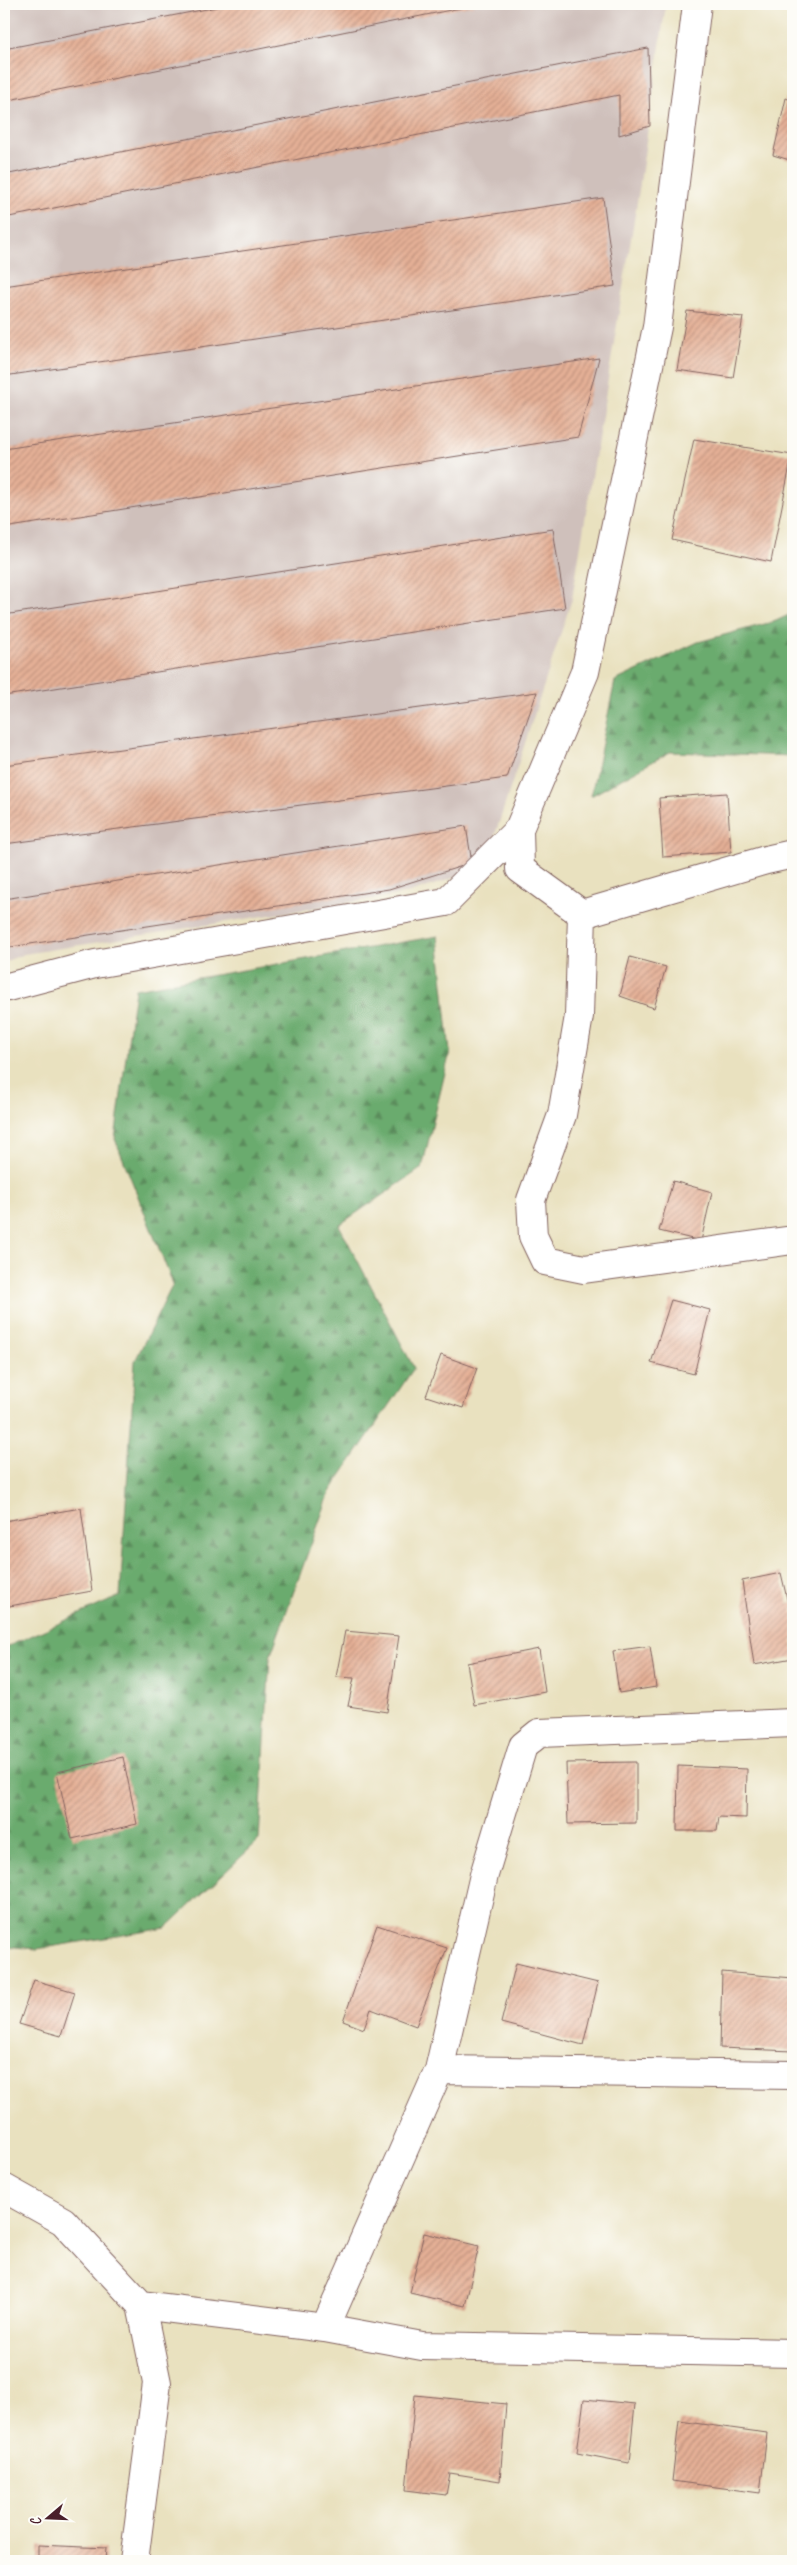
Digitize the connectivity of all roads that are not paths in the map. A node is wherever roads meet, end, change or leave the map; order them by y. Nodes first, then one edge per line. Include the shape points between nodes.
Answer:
1 (698, 4) edge
2 (519, 829) junction
3 (793, 854) edge
4 (582, 914) junction
5 (4, 988) edge
6 (793, 1240) edge
7 (793, 1723) edge
8 (439, 2070) junction
9 (793, 2075) edge
10 (4, 2188) edge
11 (141, 2306) junction
12 (325, 2328) junction
13 (793, 2353) edge
14 (134, 2561) edge

1 - 2 street via 657,327 585,672
2 - 4 street via 520,869
2 - 5 street via 446,902 95,964
3 - 4 street
4 - 6 street via 579,1016 562,1115 532,1200 533,1236 545,1261 584,1269
7 - 8 street via 539,1734 523,1746 484,1875
8 - 9 street
8 - 12 street
10 - 11 street via 63,2221
11 - 12 street
11 - 14 street via 157,2383
12 - 13 street via 422,2346

